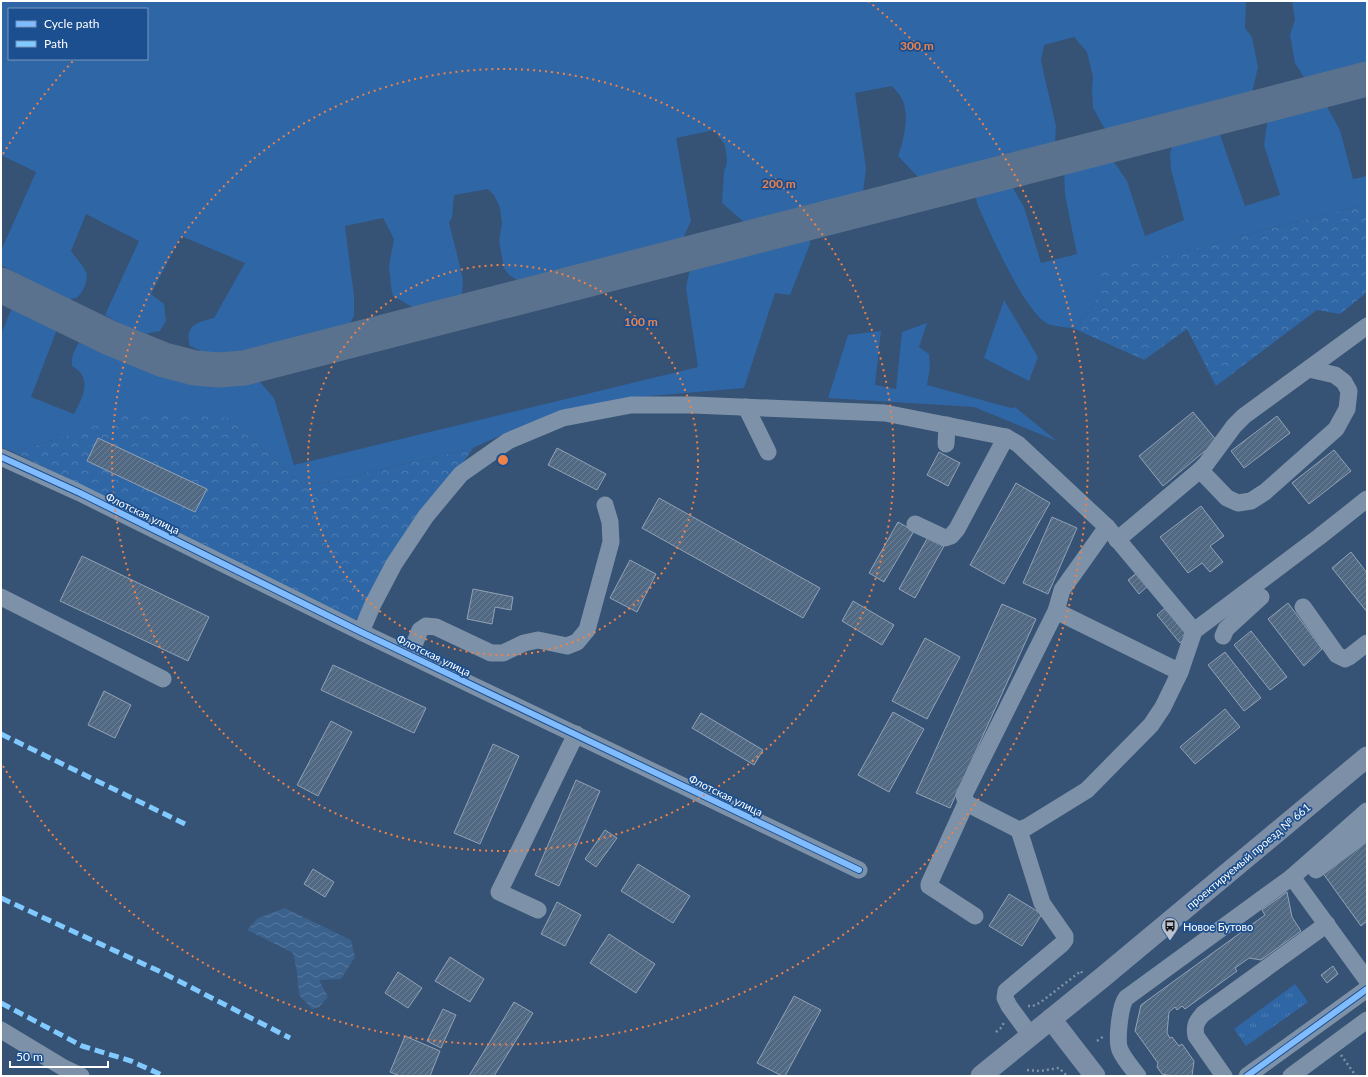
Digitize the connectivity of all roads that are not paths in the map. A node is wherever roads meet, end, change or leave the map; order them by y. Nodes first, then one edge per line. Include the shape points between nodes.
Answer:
1 (1367, 326) edge
2 (1308, 369) junction
3 (746, 407) junction
4 (947, 425) junction
5 (1006, 437) junction
6 (946, 444) dead end
7 (768, 452) dead end
8 (1, 457) edge
9 (1200, 470) junction
10 (1367, 499) edge
11 (605, 505) dead end
12 (915, 524) dead end
13 (1112, 534) junction
14 (1, 597) edge
15 (1261, 597) junction
16 (1303, 607) dead end
17 (1056, 611) junction
18 (1194, 631) junction
19 (361, 632) junction
20 (1223, 636) dead end
21 (1367, 643) edge
22 (410, 655) junction
23 (1180, 672) junction
24 (163, 679) dead end
25 (576, 734) junction
26 (1367, 757) edge
27 (966, 803) junction
28 (1367, 811) edge
29 (1018, 830) junction
30 (1367, 832) edge
31 (859, 870) dead end
32 (1295, 880) junction
33 (538, 910) dead end
34 (975, 916) dead end
35 (1327, 924) junction
36 (1367, 980) edge
37 (1367, 989) edge
38 (1051, 1019) junction
39 (1367, 1020) edge
40 (1, 1030) edge
41 (1031, 1036) junction
42 (59, 1072) edge
43 (81, 1076) edge
44 (981, 1076) edge
45 (1095, 1076) edge
46 (1138, 1076) edge
47 (1224, 1076) edge
48 (1246, 1076) edge
49 (1291, 1076) edge

1 - 2 street
2 - 9 street via 1244,416
2 - 9 street via 1335,375 1344,382 1349,391 1347,409 1336,429 1265,492 1251,501 1238,503 1228,498
3 - 4 street via 886,413
3 - 7 street
3 - 19 street via 631,405 563,418 508,441 461,474 426,516 394,564
4 - 5 street
4 - 6 street
5 - 12 street via 951,536 945,538
5 - 13 street via 1018,444
8 - 19 street, Флотская улица via 80,493
9 - 13 street
10 - 15 street via 1319,537
11 - 22 street via 610,522 611,542 587,630 577,642 567,646 538,640 524,643 503,653 491,653 436,627 426,626 420,630
13 - 17 street via 1062,590
13 - 18 street
14 - 24 street
15 - 18 street
15 - 20 street via 1226,629
16 - 21 street via 1341,658 1349,657
17 - 23 street
17 - 27 street via 964,795
18 - 23 street
19 - 22 street, Флотская улица
22 - 25 street, Флотская улица
23 - 29 street via 1151,725 1087,790
25 - 31 street, Флотская улица
25 - 33 street via 499,892
26 - 38 main road, проектируемый проезд № 661
27 - 29 street
27 - 34 street via 929,886
28 - 32 street
29 - 41 street via 1042,903 1065,936 1062,944 1006,991 1005,998 1009,1006
30 - 32 street
32 - 35 street
32 - 46 street via 1126,998 1122,1007 1118,1045
35 - 36 street
35 - 47 street via 1196,1021 1196,1036
37 - 48 street
38 - 41 main road, проектируемый проезд № 661
38 - 45 main road
39 - 49 street
40 - 42 street
41 - 44 main road, проектируемый проезд № 661
42 - 43 street

